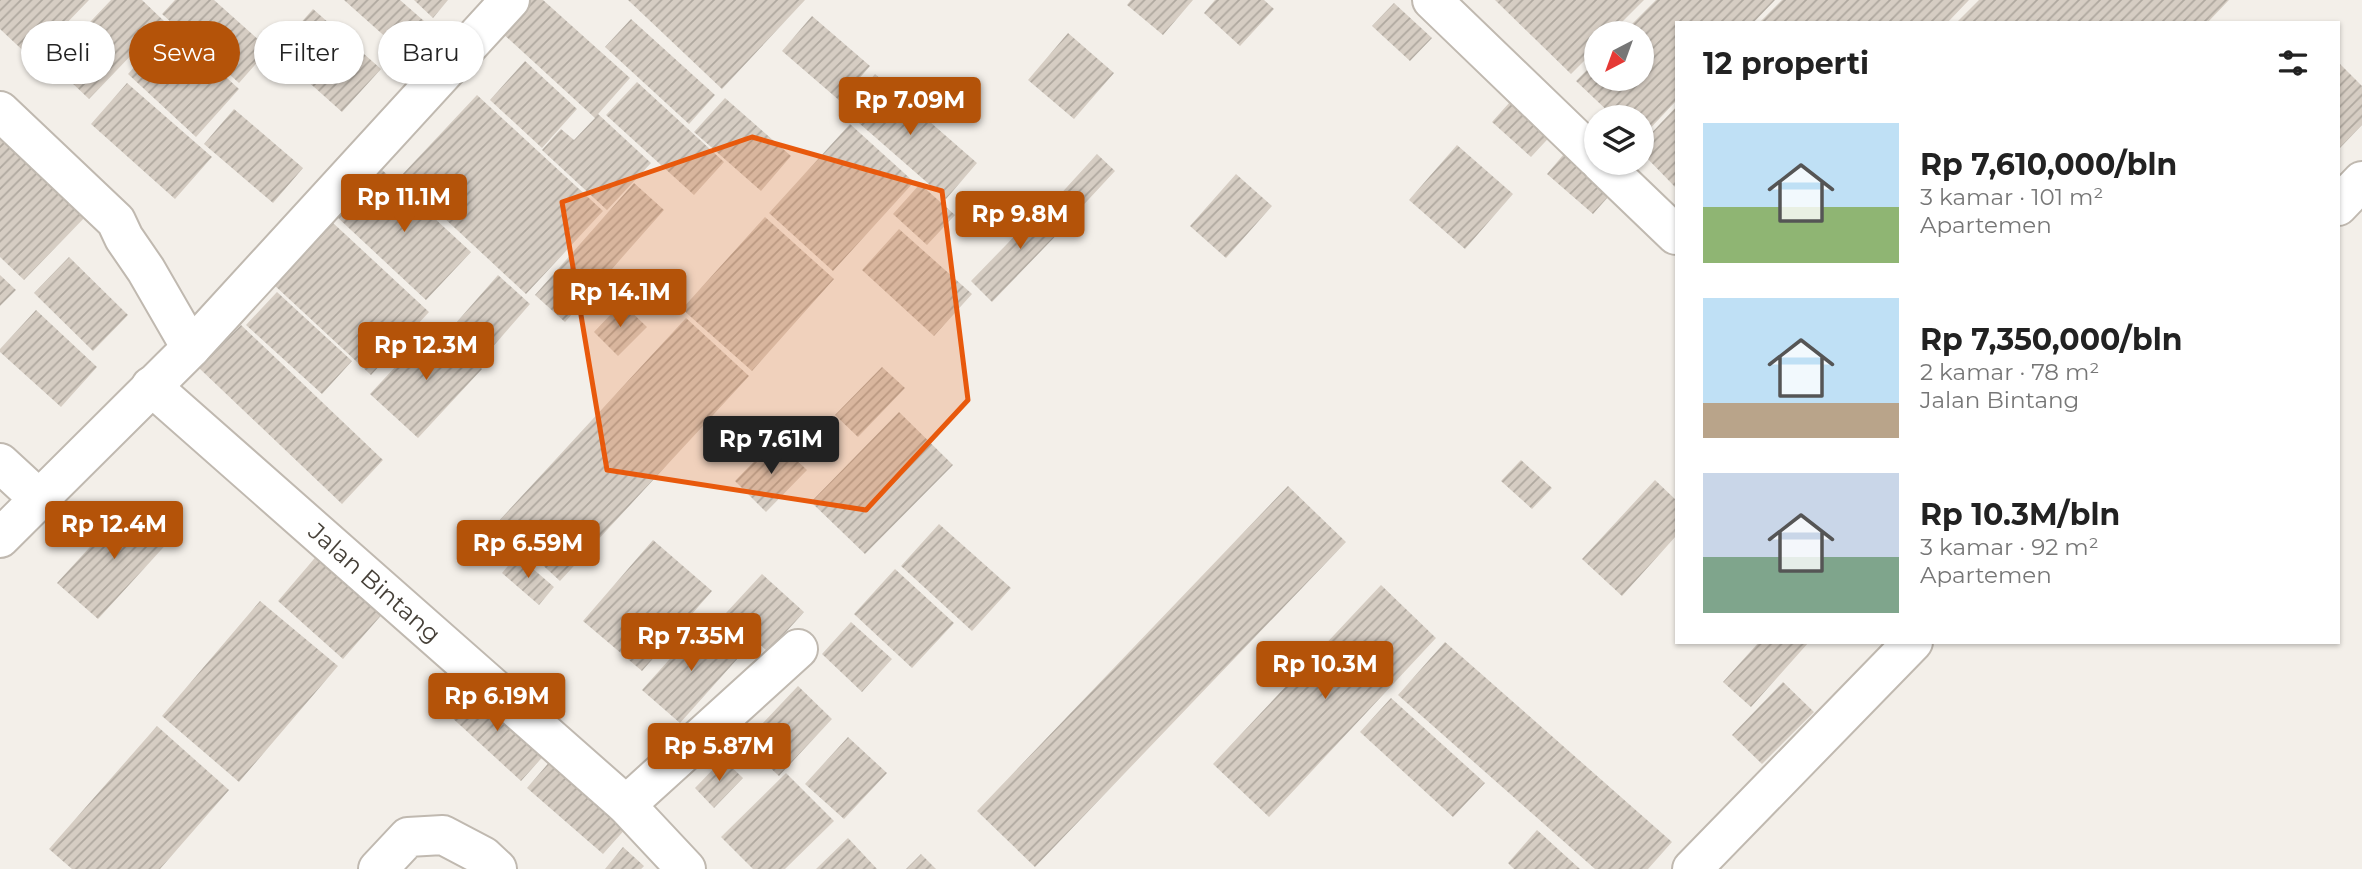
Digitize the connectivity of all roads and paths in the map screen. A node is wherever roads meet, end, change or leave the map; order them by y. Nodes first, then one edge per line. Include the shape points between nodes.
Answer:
1 (510, 0) edge
2 (1432, 0) edge
3 (0, 111) edge
4 (1584, 146) edge
5 (1614, 175) edge
6 (2362, 181) edge
7 (2340, 204) edge
8 (1675, 234) edge
9 (191, 348) junction
10 (151, 386) junction
11 (0, 463) edge
12 (38, 498) junction
13 (0, 538) edge
14 (1911, 644) edge
15 (798, 649) dead end
16 (626, 805) junction
17 (378, 869) edge
18 (497, 869) edge
19 (686, 869) edge
20 (1692, 869) edge

1 - 9 street
2 - 4 street
3 - 9 street via 116,221
5 - 8 street
6 - 7 street
9 - 10 street
10 - 12 street
10 - 16 street, Jalan Bintang
11 - 12 street
12 - 13 street
14 - 20 street
15 - 16 street
16 - 19 street, Jalan Bintang
17 - 18 street via 408,837 443,835 483,856

